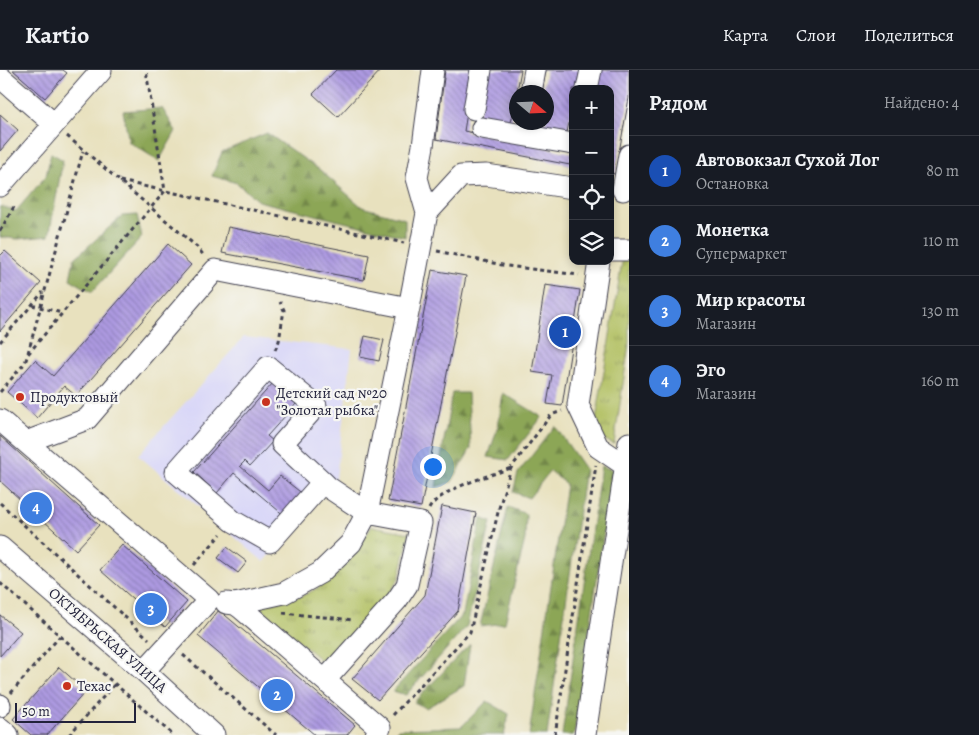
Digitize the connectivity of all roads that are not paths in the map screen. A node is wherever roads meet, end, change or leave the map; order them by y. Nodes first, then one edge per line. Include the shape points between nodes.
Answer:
1 (100, 70) edge
2 (433, 70) edge
3 (481, 70) edge
4 (535, 70) edge
5 (591, 70) edge
6 (0, 77) edge
7 (532, 85) edge
8 (589, 85) edge
9 (54, 124) junction
10 (509, 125) edge
11 (527, 130) edge
12 (569, 143) edge
13 (629, 155) edge
14 (0, 186) edge
15 (569, 188) edge
16 (621, 190) edge
17 (428, 213) junction
18 (614, 250) edge
19 (629, 250) edge
20 (598, 269) edge
21 (409, 308) junction
22 (0, 420) edge
23 (26, 442) junction
24 (629, 443) edge
25 (626, 466) junction
26 (322, 482) junction
27 (367, 513) junction
28 (0, 547) edge
29 (209, 600) junction
30 (235, 604) junction
31 (144, 671) junction
32 (325, 680) junction
33 (0, 728) edge
34 (378, 732) edge
35 (8, 735) edge
36 (214, 735) edge
37 (585, 735) edge

1 - 9 street
2 - 17 street via 417,178
3 - 10 street via 478,118
4 - 7 street
5 - 8 street
6 - 9 street
9 - 14 street
11 - 12 street
13 - 16 street
15 - 17 street via 486,175 461,176
17 - 21 street
18 - 19 street
20 - 25 street via 578,405 598,447
21 - 23 street via 215,270 87,419
21 - 27 street
22 - 23 street
23 - 29 street
24 - 25 street
25 - 37 street
26 - 26 street via 282,444 316,406 268,367 176,472 233,521 270,542
26 - 27 street
27 - 30 street via 351,543 320,573 284,593
27 - 32 street via 421,523 407,585
28 - 31 street, ОКТЯБРЬСКАЯ УЛИЦА
29 - 30 street
29 - 31 street
30 - 32 street
31 - 36 street, ОКТЯБРЬСКАЯ УЛИЦА
32 - 34 street
33 - 35 street

